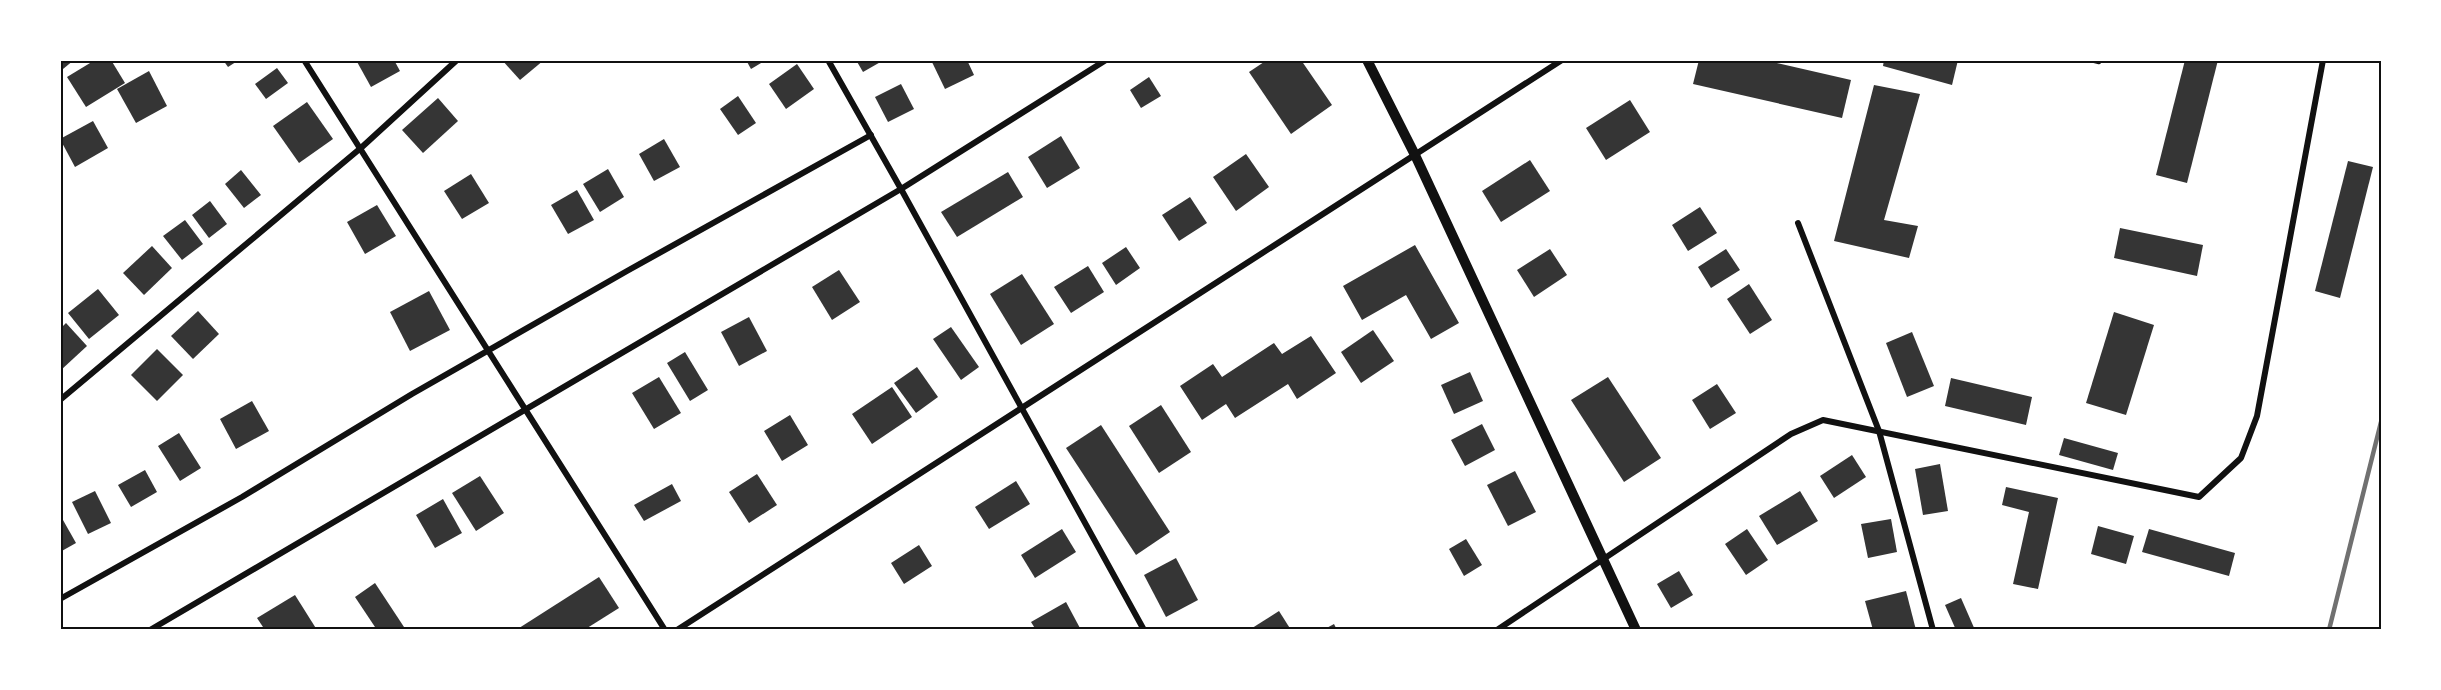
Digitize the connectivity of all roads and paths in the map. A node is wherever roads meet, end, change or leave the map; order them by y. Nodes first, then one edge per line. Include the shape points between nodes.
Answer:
1 (304, 60) edge
2 (457, 60) edge
3 (828, 60) edge
4 (1106, 60) edge
5 (1367, 60) edge
6 (1562, 60) edge
7 (2091, 60) edge
8 (2100, 60) edge
9 (2323, 60) edge
10 (871, 135) junction
11 (362, 147) junction
12 (1415, 155) junction
13 (902, 189) junction
14 (1798, 223) dead end
15 (489, 350) junction
16 (60, 400) edge
17 (1022, 408) junction
18 (527, 410) junction
19 (1879, 430) junction
20 (1604, 560) junction
21 (60, 599) edge
22 (150, 630) edge
23 (665, 630) edge
24 (677, 630) edge
25 (1144, 630) edge
26 (1497, 630) edge
27 (1636, 630) edge
28 (1933, 630) edge

1 - 11 street
2 - 11 street
3 - 10 street
4 - 13 street
5 - 12 street
6 - 12 street
7 - 8 lane
9 - 19 street via 2257,416 2241,458 2199,497
10 - 13 street
10 - 15 street
11 - 15 street
11 - 16 street
12 - 17 street
12 - 20 street
13 - 17 street
13 - 18 street
14 - 19 street
15 - 18 street
15 - 21 street via 242,497
17 - 24 street
17 - 25 street
18 - 22 street
18 - 23 street
19 - 20 street via 1823,420 1791,434
19 - 28 street
20 - 26 street
20 - 27 street

